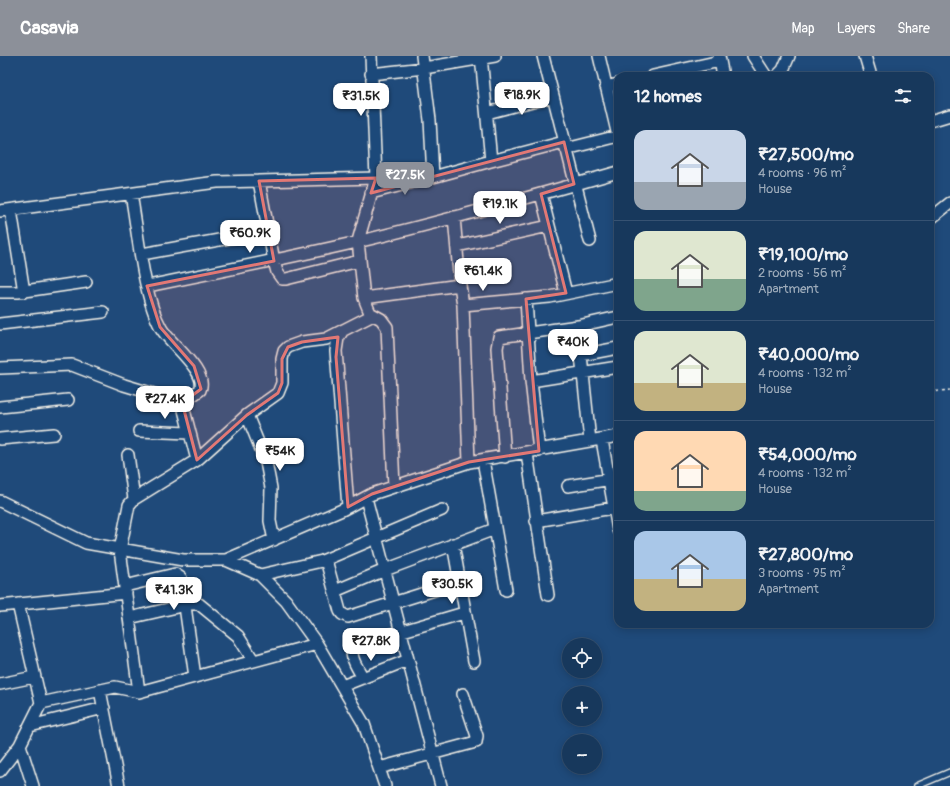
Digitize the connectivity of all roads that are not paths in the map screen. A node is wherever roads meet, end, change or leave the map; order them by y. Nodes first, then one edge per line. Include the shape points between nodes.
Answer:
1 (371, 56) edge
2 (422, 56) edge
3 (495, 56) edge
4 (543, 56) edge
5 (599, 56) edge
6 (753, 56) edge
7 (789, 56) edge
8 (865, 56) edge
9 (481, 58) edge
10 (719, 58) edge
11 (424, 68) junction
12 (668, 72) edge
13 (722, 72) edge
14 (763, 72) edge
15 (781, 72) edge
16 (870, 72) edge
17 (371, 74) junction
18 (614, 85) edge
19 (606, 87) junction
20 (552, 96) junction
21 (487, 113) junction
22 (950, 114) edge
23 (614, 120) edge
24 (934, 120) edge
25 (614, 137) edge
26 (565, 145) junction
27 (491, 161) junction
28 (614, 173) edge
29 (433, 177) junction
30 (376, 178) junction
31 (259, 181) junction
32 (574, 184) junction
33 (371, 193) junction
34 (131, 194) junction
35 (541, 194) junction
36 (950, 203) edge
37 (6, 211) edge
38 (934, 216) edge
39 (454, 218) junction
40 (549, 226) junction
41 (269, 231) junction
42 (358, 241) junction
43 (590, 241) dead end
44 (457, 246) junction
45 (142, 254) junction
46 (274, 261) junction
47 (359, 261) junction
48 (86, 282) dead end
49 (614, 284) edge
50 (460, 285) junction
51 (147, 286) junction
52 (0, 292) edge
53 (24, 292) junction
54 (566, 293) junction
55 (364, 298) junction
56 (526, 299) junction
57 (463, 305) junction
58 (102, 312) dead end
59 (373, 316) junction
60 (614, 318) edge
61 (0, 324) edge
62 (578, 326) junction
63 (343, 330) junction
64 (529, 334) junction
65 (614, 349) edge
66 (581, 356) junction
67 (0, 368) edge
68 (614, 368) edge
69 (583, 372) junction
70 (531, 381) junction
71 (68, 400) dead end
72 (184, 403) junction
73 (0, 407) edge
74 (248, 415) junction
75 (139, 431) dead end
76 (190, 433) junction
77 (54, 434) dead end
78 (614, 437) edge
79 (0, 438) edge
80 (602, 440) junction
81 (590, 441) junction
82 (539, 451) junction
83 (527, 453) junction
84 (128, 455) dead end
85 (504, 456) junction
86 (197, 460) junction
87 (483, 460) junction
88 (469, 462) junction
89 (614, 479) edge
90 (568, 486) dead end
91 (394, 487) junction
92 (366, 498) junction
93 (134, 499) junction
94 (0, 501) edge
95 (348, 507) junction
96 (614, 508) edge
97 (442, 510) dead end
98 (536, 521) junction
99 (495, 529) junction
100 (377, 539) junction
101 (274, 540) junction
102 (453, 544) junction
103 (120, 550) junction
104 (226, 560) junction
105 (326, 560) junction
106 (385, 570) junction
107 (260, 575) junction
108 (460, 582) junction
109 (126, 589) junction
110 (506, 590) dead end
111 (335, 591) junction
112 (548, 595) dead end
113 (394, 603) junction
114 (18, 604) junction
115 (0, 606) edge
116 (185, 606) junction
117 (464, 613) junction
118 (129, 618) junction
119 (401, 632) junction
120 (317, 644) junction
121 (252, 660) junction
122 (408, 660) junction
123 (474, 661) dead end
124 (34, 677) junction
125 (195, 677) junction
126 (363, 678) junction
127 (0, 684) edge
128 (342, 686) junction
129 (100, 690) junction
130 (139, 692) junction
131 (464, 694) dead end
132 (40, 703) junction
133 (104, 708) junction
134 (30, 726) junction
135 (20, 745) junction
136 (433, 754) junction
137 (379, 768) junction
138 (0, 771) edge
139 (950, 772) edge
140 (33, 786) edge
141 (119, 786) edge
142 (385, 786) edge
143 (441, 786) edge
144 (917, 786) edge

1 - 17 street
2 - 11 street
3 - 9 street
4 - 20 street
5 - 19 street
6 - 14 street
7 - 15 street
8 - 16 street
9 - 11 street
9 - 21 street
10 - 12 street
10 - 13 street
11 - 17 street
11 - 29 street
17 - 30 street
18 - 19 street
19 - 23 street
20 - 21 street
20 - 26 street
21 - 27 street
22 - 24 street
25 - 26 street
26 - 27 street
26 - 32 street
27 - 29 street
28 - 32 street
29 - 33 street
30 - 31 street
30 - 33 street
31 - 34 street via 217,182
31 - 41 street
32 - 35 street
32 - 43 street
33 - 42 street
34 - 37 street
34 - 45 street
35 - 39 street
35 - 40 street
36 - 38 street
37 - 53 street
39 - 42 street
39 - 44 street
40 - 44 street
40 - 54 street
41 - 45 street
41 - 46 street
42 - 46 street
42 - 47 street
44 - 50 street
45 - 51 street
46 - 47 street via 277,272 286,279
46 - 51 street
47 - 55 street
48 - 53 street
49 - 54 street
50 - 55 street
50 - 57 street
51 - 72 street via 160,327 194,366 202,383 200,390
52 - 53 street
54 - 56 street
55 - 59 street
56 - 57 street
56 - 64 street
57 - 88 street
58 - 61 street
59 - 63 street
59 - 91 street via 381,319 387,327
60 - 62 street
62 - 64 street
62 - 66 street
63 - 74 street via 326,339 302,342 288,347 282,359 282,383 278,394
63 - 95 street via 338,338 336,351
64 - 70 street
64 - 85 street via 498,337
65 - 66 street
66 - 69 street
67 - 72 street via 72,365 124,386
68 - 69 street
69 - 70 street
69 - 81 street
70 - 82 street
71 - 73 street
72 - 76 street
74 - 86 street
74 - 101 street via 266,462 271,488 270,521
75 - 76 street
76 - 86 street
77 - 79 street
78 - 80 street
80 - 81 street
80 - 89 street
81 - 82 street
82 - 83 street
83 - 85 street
83 - 98 street
84 - 93 street
85 - 87 street
86 - 93 street
87 - 88 street
87 - 99 street
88 - 91 street
89 - 90 street
91 - 92 street
92 - 95 street
92 - 100 street
93 - 103 street via 129,505
94 - 103 street via 86,543
95 - 101 street
96 - 98 street
97 - 100 street
98 - 112 street
99 - 102 street
99 - 110 street
100 - 105 street
100 - 106 street
101 - 104 street
102 - 106 street
102 - 108 street
103 - 104 street via 183,560
103 - 109 street
104 - 107 street
105 - 107 street
105 - 111 street
106 - 111 street
106 - 113 street
107 - 120 street via 286,600
108 - 113 street
108 - 117 street
109 - 114 street
109 - 116 street via 179,575
109 - 118 street
111 - 113 street via 340,611 348,617
113 - 119 street
114 - 115 street
114 - 124 street
116 - 118 street
116 - 121 street via 199,604 235,633
116 - 125 street
117 - 119 street
117 - 123 street
118 - 130 street
119 - 122 street
119 - 126 street via 352,648 353,658
120 - 121 street
120 - 128 street
121 - 125 street
122 - 126 street
122 - 136 street
124 - 127 street
124 - 132 street
125 - 130 street
126 - 128 street
128 - 137 street via 364,724
129 - 130 street via 119,687
129 - 132 street
129 - 133 street
131 - 136 street via 477,736 476,742
132 - 134 street
133 - 134 street
133 - 141 street
134 - 135 street
135 - 138 street
135 - 140 street
136 - 137 street
136 - 143 street
137 - 142 street
139 - 144 lane

